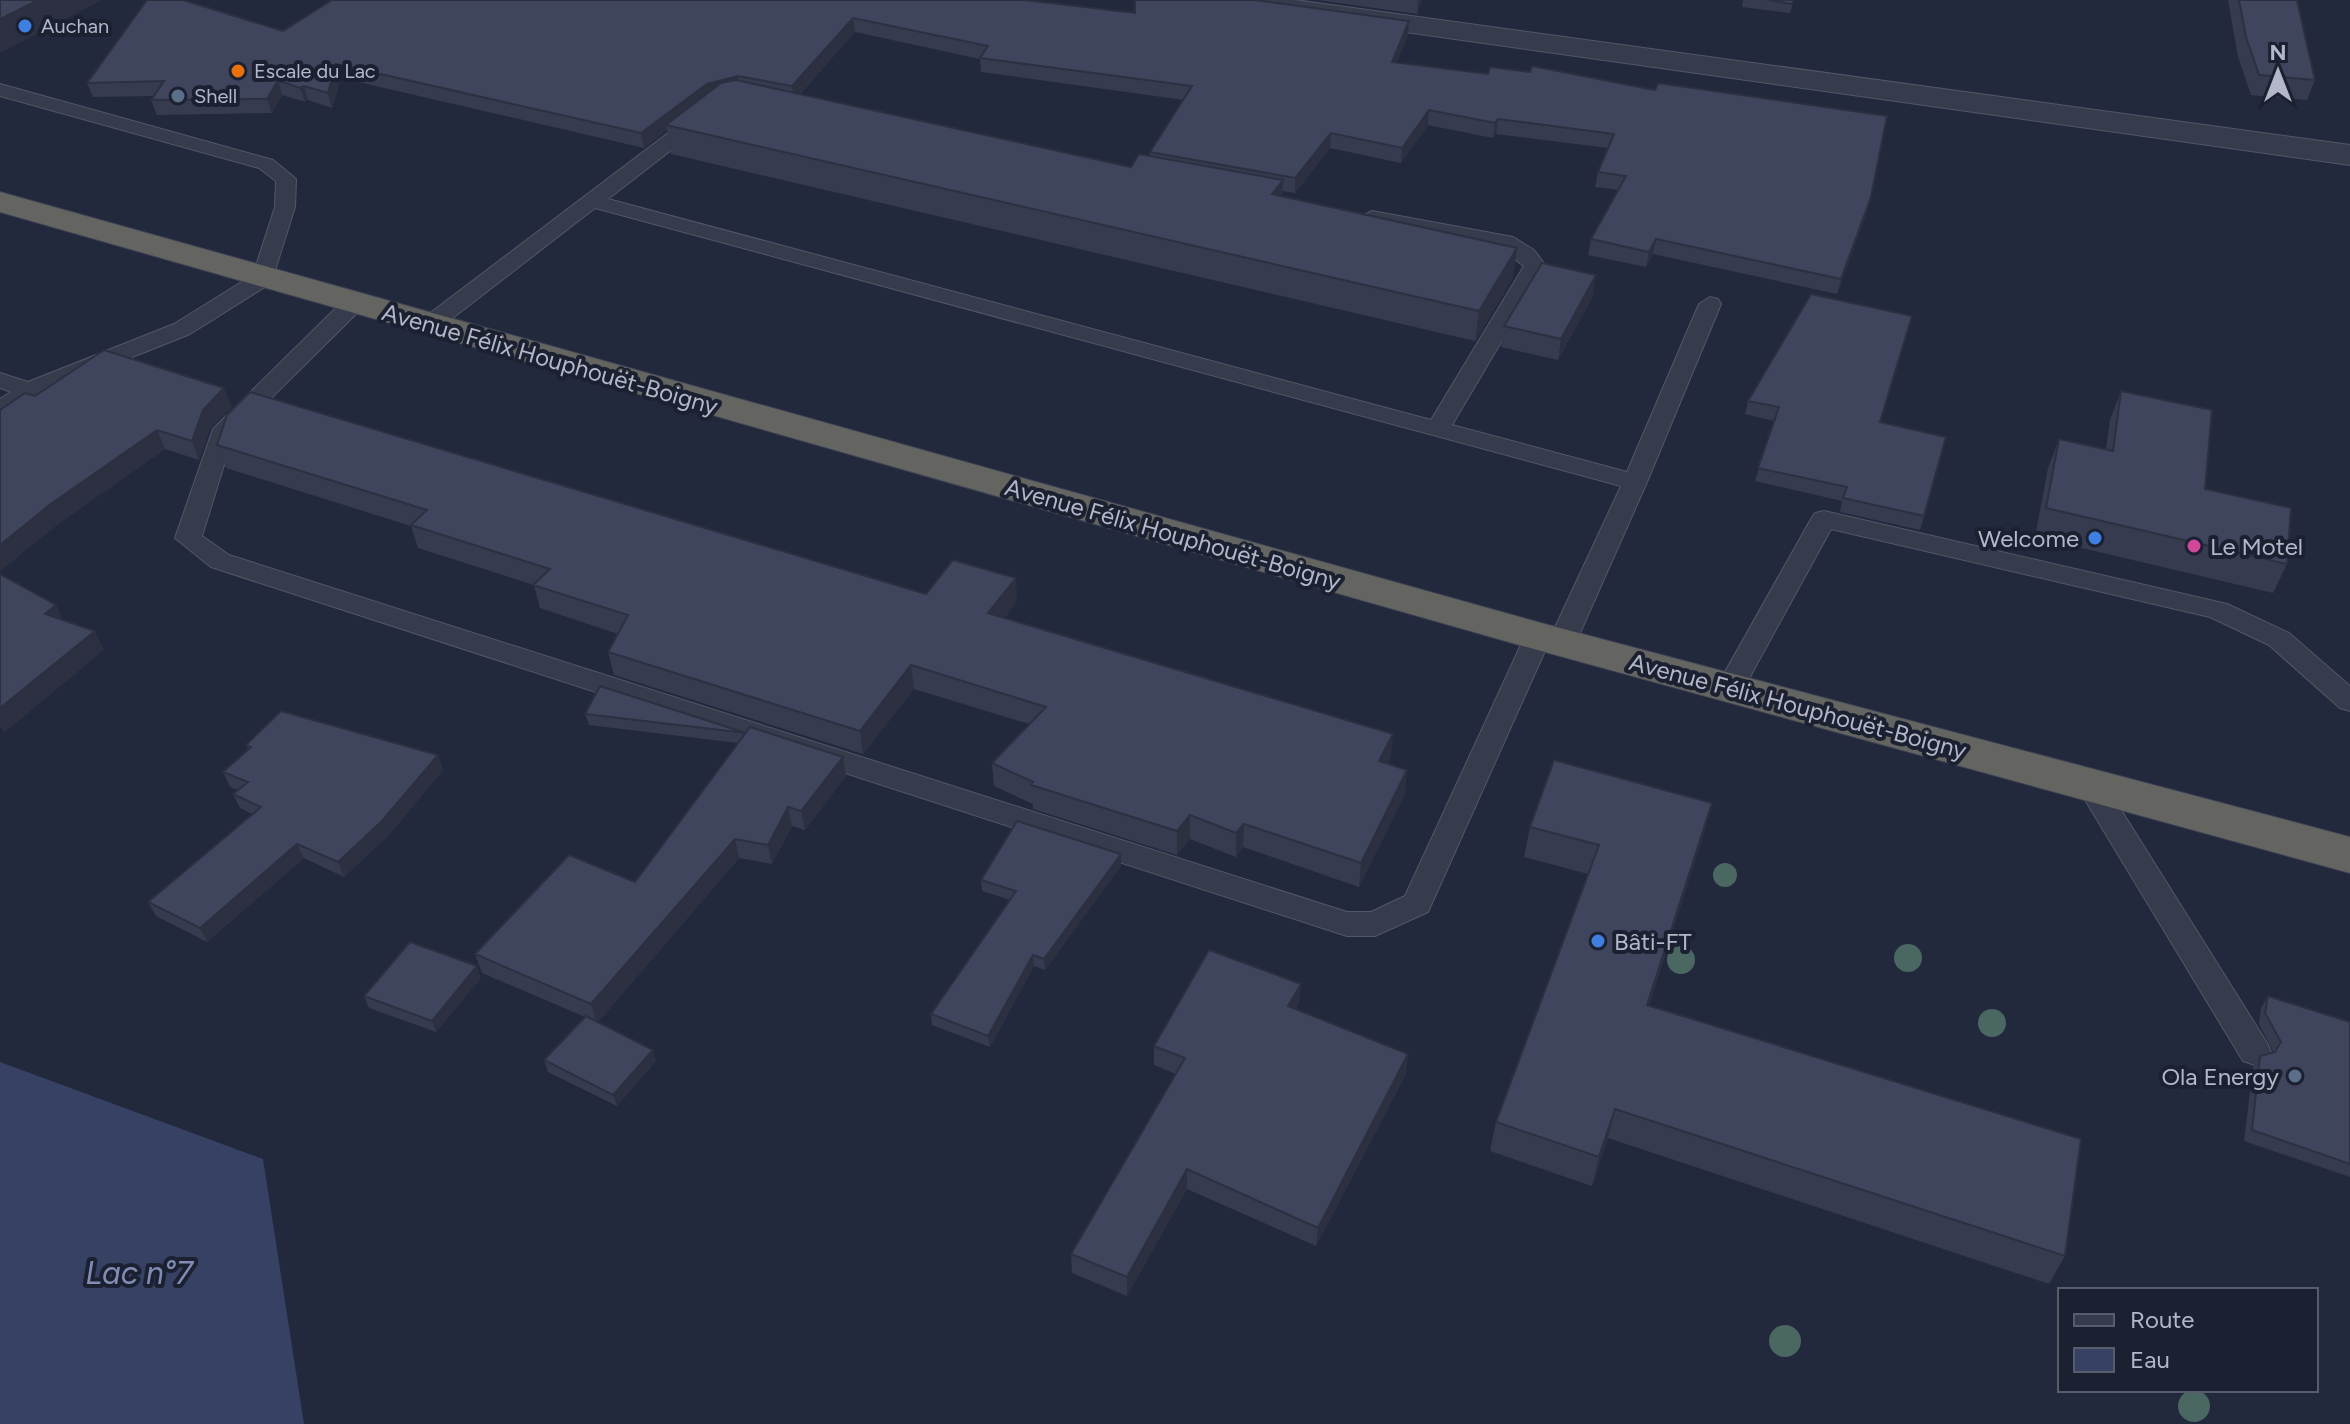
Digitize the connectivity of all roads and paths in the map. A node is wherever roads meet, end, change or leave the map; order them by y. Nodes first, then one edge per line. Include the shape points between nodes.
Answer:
1 (1234, 0) edge
2 (0, 90) edge
3 (717, 105) edge
4 (2350, 155) edge
5 (593, 201) junction
6 (0, 202) edge
7 (1350, 213) edge
8 (263, 278) junction
9 (353, 304) junction
10 (1710, 304) dead end
11 (429, 325) junction
12 (0, 380) edge
13 (29, 390) junction
14 (0, 410) edge
15 (1438, 428) junction
16 (1635, 482) junction
17 (1550, 639) junction
18 (1730, 688) junction
19 (2350, 701) edge
20 (2091, 785) junction
21 (2350, 855) edge
22 (2255, 1052) dead end

1 - 4 street
2 - 8 lane via 266,164 286,179 285,207
3 - 5 lane
5 - 11 lane
5 - 15 lane
6 - 8 highway, Avenue Félix Houphouët-Boigny
7 - 15 lane via 1505,242 1535,266
8 - 9 highway, Avenue Félix Houphouët-Boigny
8 - 13 lane via 182,329
9 - 11 highway, Avenue Félix Houphouët-Boigny
9 - 17 lane via 222,434 188,538 220,561 1347,924 1375,924 1417,904
10 - 16 lane
11 - 17 highway, Avenue Félix Houphouët-Boigny
12 - 13 lane
13 - 14 lane
15 - 16 lane
16 - 17 lane
17 - 18 highway, Avenue Félix Houphouët-Boigny
18 - 19 lane via 1824,519 2218,610 2279,639
18 - 20 highway, Avenue Félix Houphouët-Boigny
20 - 21 highway, Avenue Félix Houphouët-Boigny
20 - 22 lane

